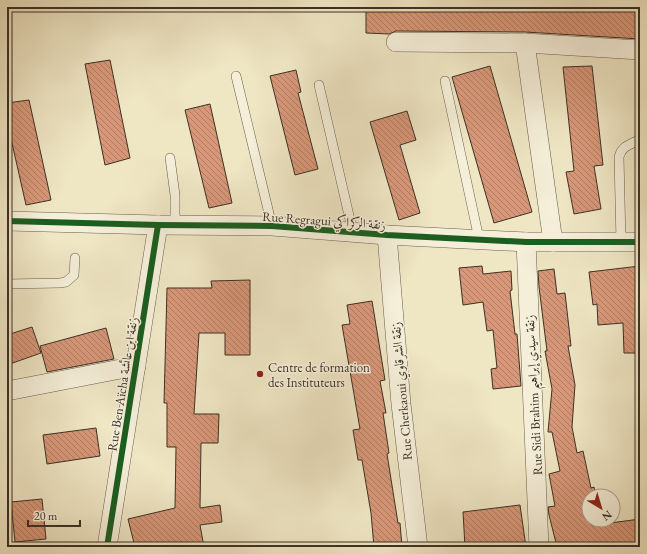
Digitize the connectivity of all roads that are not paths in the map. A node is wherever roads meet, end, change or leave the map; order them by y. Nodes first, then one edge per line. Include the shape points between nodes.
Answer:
1 (396, 42) dead end
2 (526, 43) junction
3 (640, 50) edge
4 (236, 76) dead end
5 (445, 81) dead end
6 (319, 85) dead end
7 (640, 139) edge
8 (170, 158) dead end
9 (7, 221) edge
10 (167, 226) junction
11 (272, 226) junction
12 (353, 233) junction
13 (388, 236) junction
14 (479, 239) junction
15 (526, 242) junction
16 (553, 242) junction
17 (621, 242) junction
18 (640, 242) edge
19 (75, 258) dead end
20 (7, 284) edge
21 (136, 366) junction
22 (7, 391) edge
23 (107, 547) edge
24 (418, 547) edge
25 (539, 547) edge

1 - 2 street
2 - 3 street
2 - 16 street
4 - 11 lane
5 - 14 lane
6 - 12 lane
7 - 17 lane via 622,149 619,157
8 - 10 lane via 175,195
9 - 10 street, Rue Regragui زنقة الركراكي
10 - 11 street, Rue Regragui زنقة الركراكي
10 - 21 street, Rue Ben Aïcha زنقة ابن عائشة
11 - 12 street, Rue Regragui زنقة الركراكي
12 - 13 street, Rue Regragui زنقة الركراكي
13 - 14 street, Rue Regragui زنقة الركراكي
13 - 24 street, Rue Cherkaoui زنقة الشرقاوي via 401,404
14 - 15 street, Rue Regragui زنقة الركراكي
15 - 16 street, Rue Regragui زنقة الركراكي
15 - 25 street, Rue Sidi Brahim زنقة سيدي إبراهيم
16 - 17 street, Rue Regragui زنقة الركراكي
17 - 18 street, Rue Regragui زنقة الركراكي
19 - 20 lane via 74,276 66,282
21 - 22 street
21 - 23 street, Rue Ben Aïcha زنقة ابن عائشة

